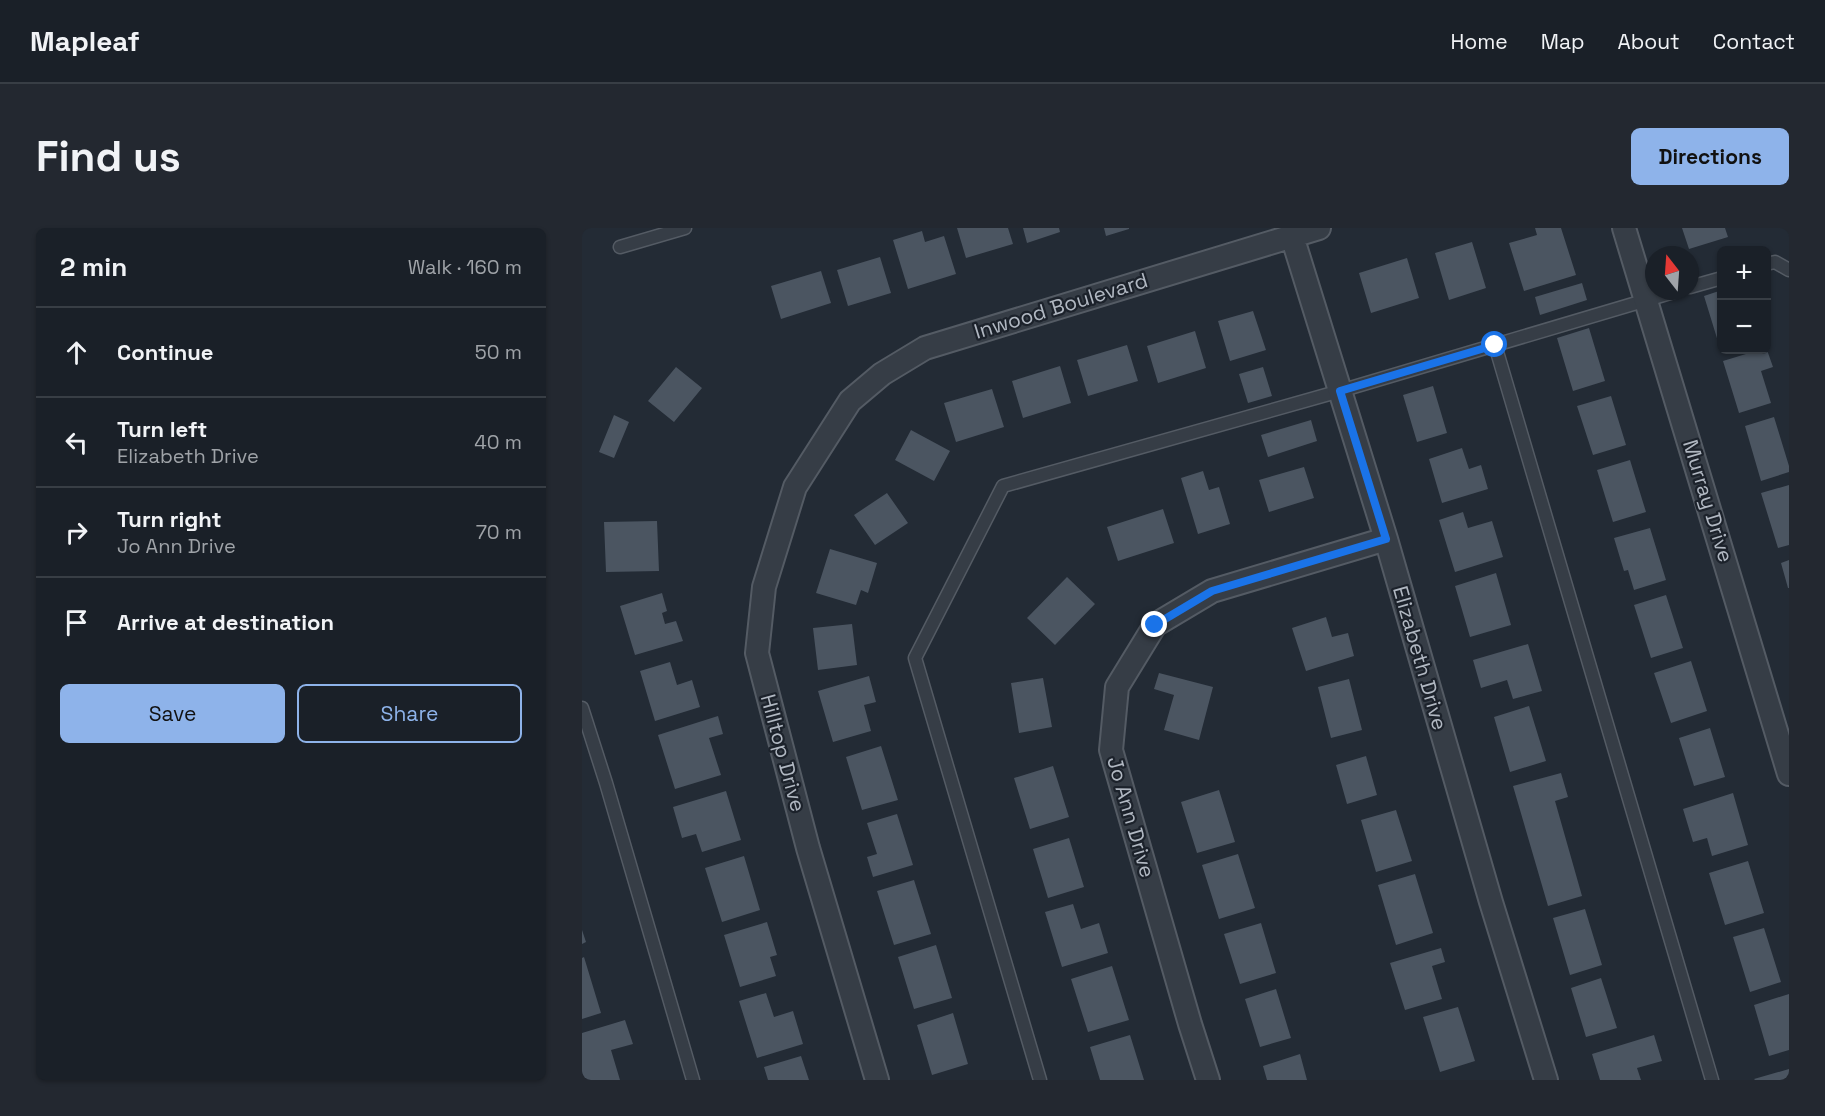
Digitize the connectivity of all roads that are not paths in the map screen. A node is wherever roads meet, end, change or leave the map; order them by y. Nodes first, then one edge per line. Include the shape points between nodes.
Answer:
1 (685, 228) edge
2 (1320, 228) edge
3 (1624, 228) edge
4 (1292, 236) junction
5 (620, 247) dead end
6 (1771, 263) edge
7 (1789, 270) edge
8 (1717, 279) edge
9 (1699, 284) edge
10 (1645, 297) edge
11 (1646, 300) joint
12 (1495, 345) junction
13 (1340, 391) junction
14 (830, 431) joint
15 (1386, 539) junction
16 (582, 708) edge
17 (1789, 774) edge
18 (693, 1080) edge
19 (877, 1080) edge
20 (1040, 1080) edge
21 (1208, 1080) edge
22 (1546, 1080) edge
23 (1712, 1080) edge

1 - 5 lane
2 - 4 street, Inwood Boulevard
3 - 10 street, Murray Drive
4 - 13 street, Elizabeth Drive
4 - 14 street, Inwood Boulevard via 925,348 882,374 850,400
6 - 7 lane
8 - 9 lane
11 - 12 lane
11 - 17 street, Murray Drive
12 - 13 lane
12 - 23 lane
13 - 15 street, Elizabeth Drive
13 - 20 lane via 1003,486 915,658
14 - 19 street, Hilltop Drive via 795,487 764,587 757,653 808,848
15 - 21 street, Jo Ann Drive via 1212,591 1155,625 1117,687 1111,750
15 - 22 street, Elizabeth Drive
16 - 18 lane

